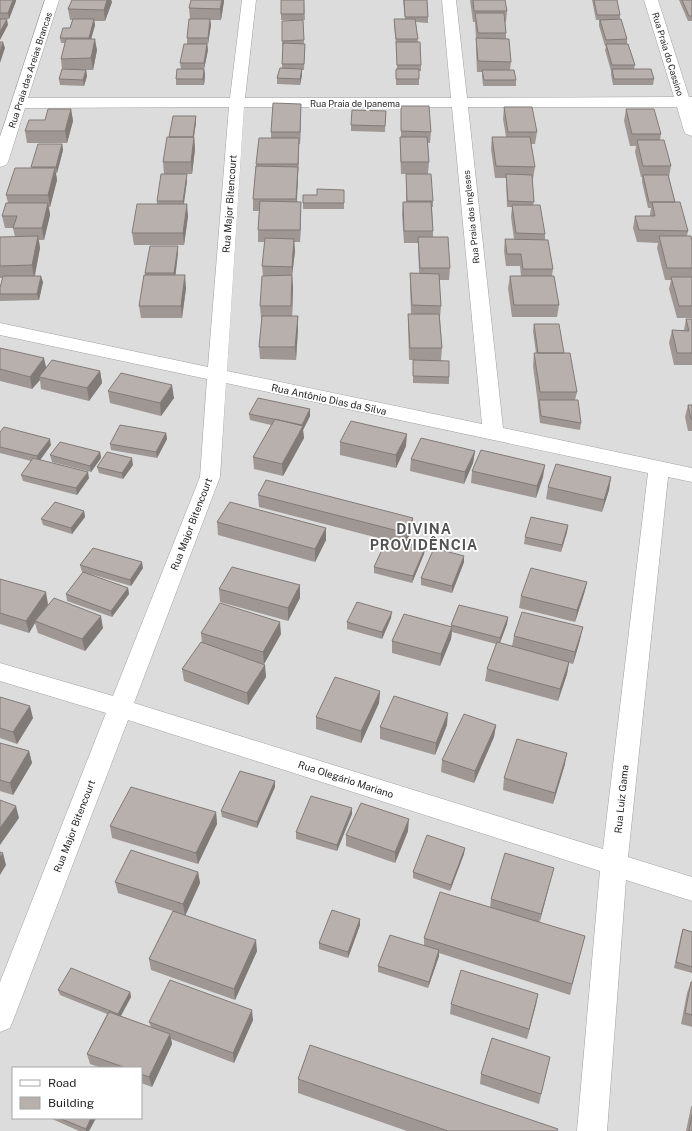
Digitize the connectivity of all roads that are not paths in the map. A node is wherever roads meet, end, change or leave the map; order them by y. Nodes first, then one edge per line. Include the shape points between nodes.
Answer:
1 (52, 0) edge
2 (249, 0) edge
3 (449, 0) edge
4 (651, 0) edge
5 (460, 102) junction
6 (688, 102) edge
7 (19, 103) junction
8 (236, 103) junction
9 (692, 131) edge
10 (0, 162) edge
11 (0, 329) edge
12 (216, 375) junction
13 (493, 433) junction
14 (659, 468) junction
15 (692, 475) edge
16 (0, 672) edge
17 (120, 708) junction
18 (614, 864) junction
19 (692, 889) edge
20 (0, 1018) edge
21 (592, 1131) edge

1 - 7 street, Rua Praia das Areias Brancas
2 - 8 street, Rua Major Bitencourt
3 - 5 street, Rua Praia dos Ingleses
4 - 6 street, Rua Praia do Cassino
5 - 6 street, Rua Praia de Ipanema
5 - 8 street, Rua Praia de Ipanema
5 - 13 street, Rua Praia dos Ingleses
6 - 9 street, Rua Praia do Cassino
7 - 8 street, Rua Praia de Ipanema
7 - 10 street, Rua Praia das Areias Brancas
8 - 12 street, Rua Major Bitencourt
11 - 12 street, Rua Antônio Dias da Silva
12 - 13 street, Rua Antônio Dias da Silva
12 - 17 street, Rua Major Bitencourt via 210,477
13 - 14 street, Rua Antônio Dias da Silva
14 - 15 street
14 - 18 street, Rua Luiz Gama
16 - 17 street, Rua Olegário Mariano
17 - 18 street, Rua Olegário Mariano
17 - 20 street, Rua Major Bitencourt
18 - 19 street, Rua Olegário Mariano
18 - 21 street, Rua Luiz Gama

